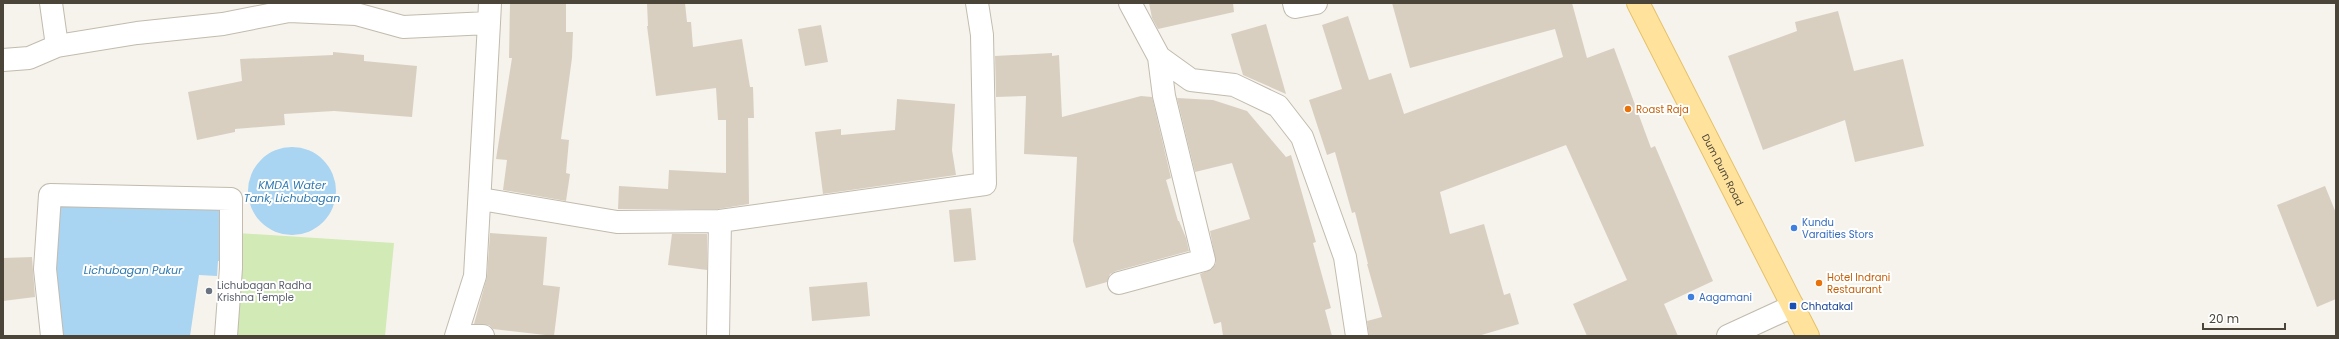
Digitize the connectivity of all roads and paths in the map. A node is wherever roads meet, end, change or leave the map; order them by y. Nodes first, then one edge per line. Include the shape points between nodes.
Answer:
1 (51, 3) edge
2 (977, 3) edge
3 (1130, 3) edge
4 (1294, 3) edge
5 (1316, 3) edge
6 (1638, 3) edge
7 (289, 7) edge
8 (490, 13) edge
9 (57, 46) junction
10 (1159, 57) junction
11 (3, 60) edge
12 (481, 199) junction
13 (720, 221) junction
14 (1119, 283) dead end
15 (1793, 306) junction
16 (52, 336) edge
17 (226, 336) edge
18 (456, 336) edge
19 (472, 336) edge
20 (483, 336) edge
21 (718, 336) edge
22 (1357, 336) edge
23 (1728, 336) edge
24 (1808, 336) edge

1 - 9 street
2 - 13 street via 982,35 985,184
3 - 10 street
4 - 5 street via 1295,7
6 - 15 main road, Dum Dum Road
7 - 8 street via 356,14 403,27
7 - 9 street via 223,24 137,33
8 - 12 street
9 - 11 street via 30,58
10 - 14 street via 1164,96 1204,260
10 - 22 street via 1191,80 1234,85 1278,106 1302,137 1345,257
12 - 13 street via 617,222
12 - 18 street via 476,276
13 - 21 street
15 - 23 street
15 - 24 main road, Dum Dum Road
16 - 17 street via 45,269 50,195 231,199 231,268
19 - 20 street

